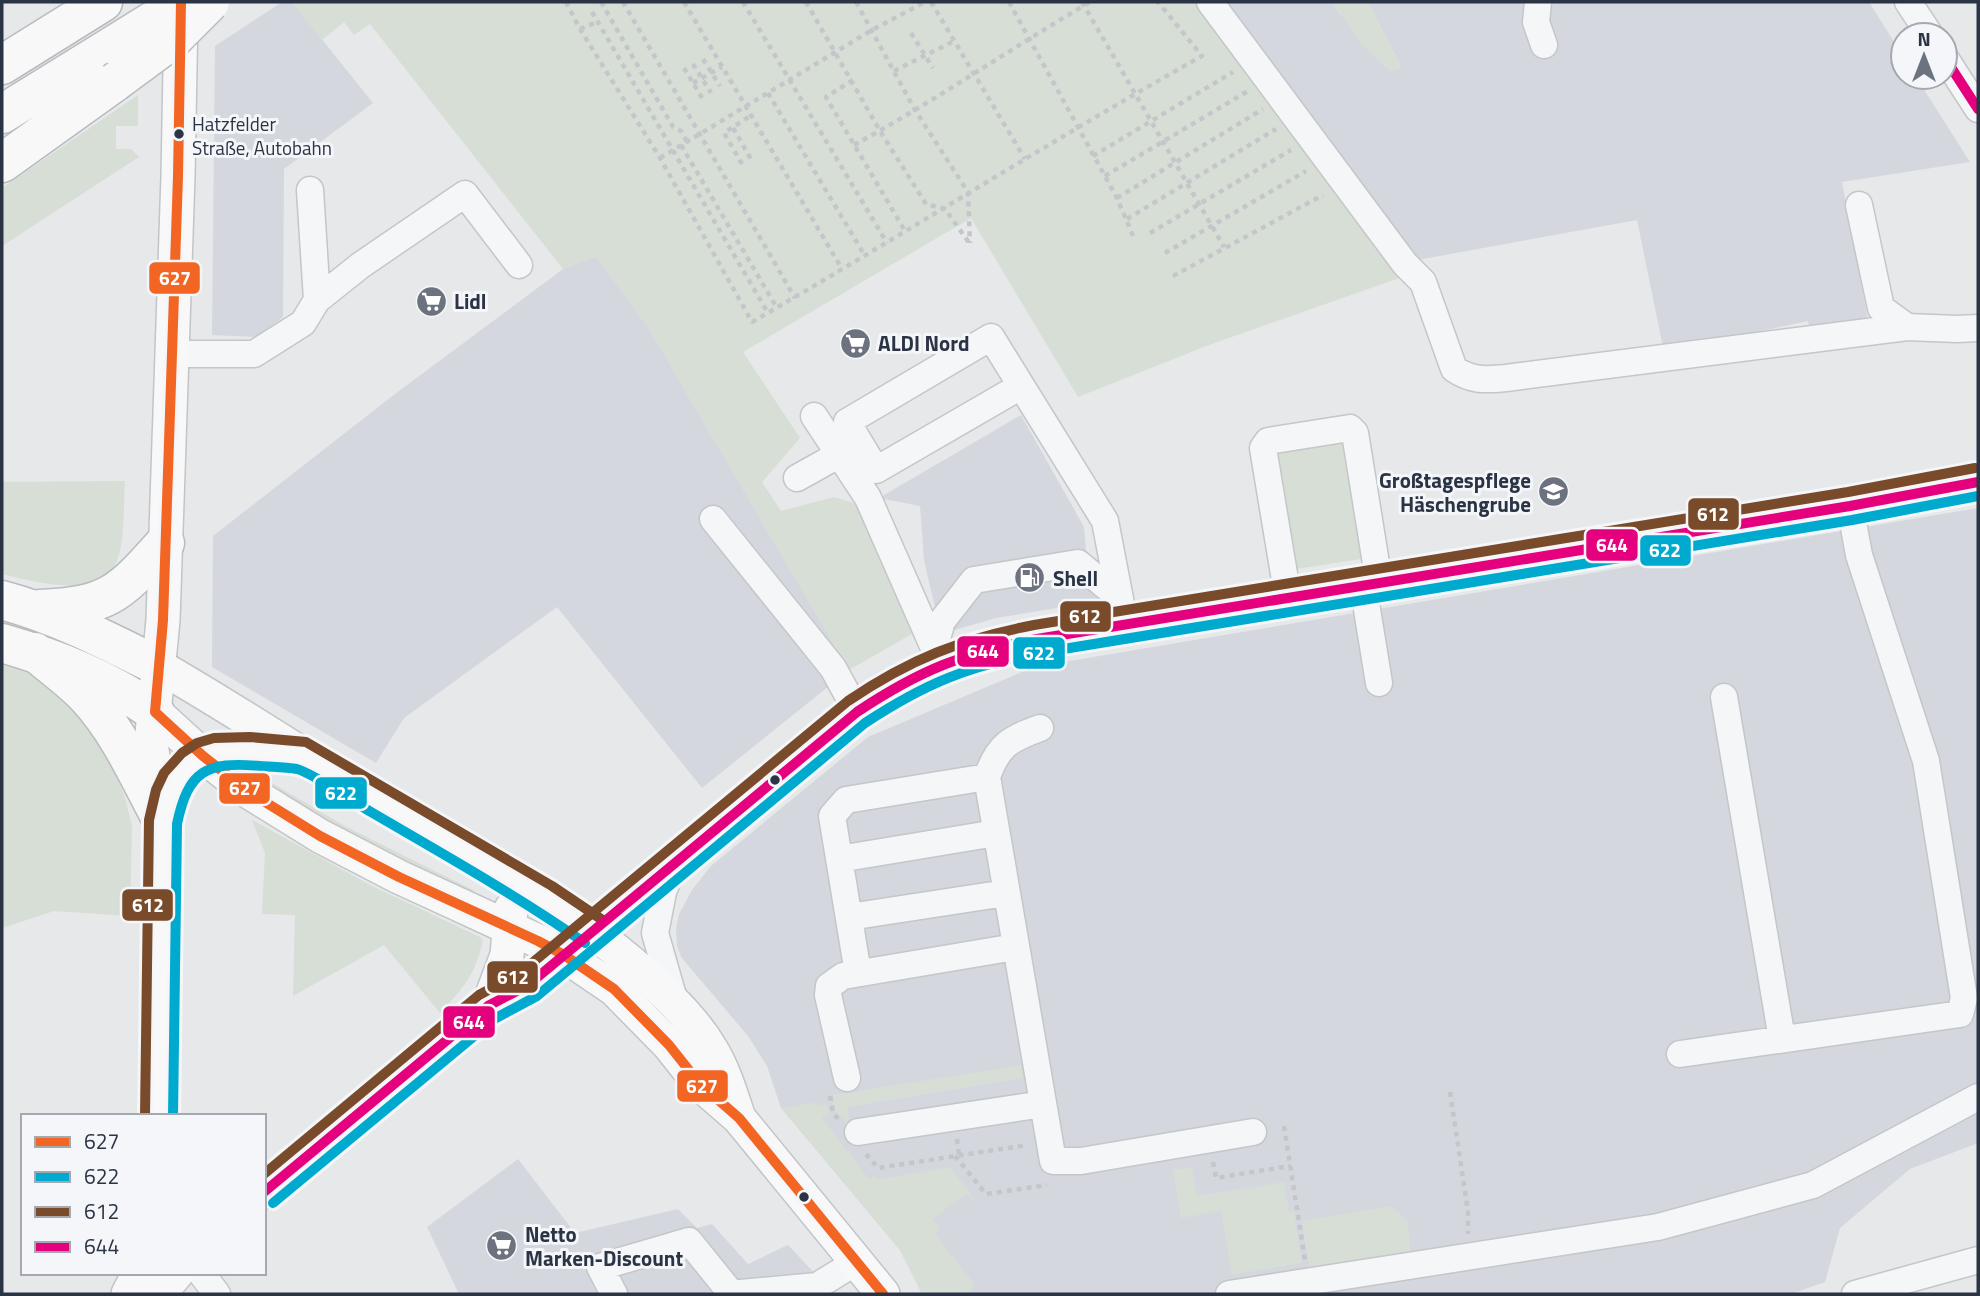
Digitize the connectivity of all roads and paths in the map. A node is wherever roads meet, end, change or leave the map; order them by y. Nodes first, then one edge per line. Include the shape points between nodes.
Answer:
1 (182, 2) edge
2 (210, 2) edge
3 (566, 2) edge
4 (601, 2) edge
5 (623, 2) edge
6 (684, 2) edge
7 (743, 2) edge
8 (806, 2) edge
9 (856, 2) edge
10 (925, 2) edge
11 (931, 2) edge
12 (1009, 2) edge
13 (1158, 2) edge
14 (1210, 2) edge
15 (1538, 2) edge
16 (1085, 3) edge
17 (92, 9) edge
18 (592, 12) dead end
19 (597, 22) junction
20 (580, 29) junction
21 (872, 30) junction
22 (911, 33) dead end
23 (2, 35) edge
24 (1029, 37) junction
25 (954, 41) junction
26 (1544, 45) dead end
27 (836, 52) junction
28 (925, 55) junction
29 (703, 59) dead end
30 (114, 63) junction
31 (693, 64) dead end
32 (2, 65) edge
33 (722, 67) junction
34 (684, 68) dead end
35 (933, 68) dead end
36 (1237, 70) dead end
37 (894, 71) junction
38 (712, 73) junction
39 (974, 74) junction
40 (701, 77) junction
41 (789, 80) junction
42 (853, 80) junction
43 (1959, 80) edge
44 (693, 83) junction
45 (720, 86) dead end
46 (1251, 89) dead end
47 (711, 93) dead end
48 (768, 93) junction
49 (1135, 93) junction
50 (702, 98) dead end
51 (1267, 106) dead end
52 (744, 107) junction
53 (1978, 109) edge
54 (915, 110) junction
55 (2, 114) edge
56 (750, 116) junction
57 (1151, 120) junction
58 (1077, 126) junction
59 (1278, 127) dead end
60 (733, 128) junction
61 (880, 131) junction
62 (700, 134) junction
63 (687, 142) junction
64 (1163, 142) junction
65 (681, 145) junction
66 (854, 145) junction
67 (1293, 149) dead end
68 (672, 151) junction
69 (1093, 156) junction
70 (660, 158) junction
71 (751, 159) dead end
72 (1025, 159) junction
73 (2, 163) edge
74 (1174, 163) junction
75 (742, 164) dead end
76 (1306, 171) dead end
77 (1105, 176) junction
78 (1186, 184) junction
79 (310, 190) dead end
80 (968, 192) junction
81 (1324, 194) dead end
82 (1117, 198) junction
83 (1198, 205) junction
84 (1859, 205) dead end
85 (945, 209) junction
86 (1127, 219) junction
87 (1210, 226) junction
88 (905, 231) junction
89 (1150, 233) dead end
90 (1134, 238) dead end
91 (887, 243) junction
92 (1224, 247) junction
93 (1165, 253) dead end
94 (865, 256) junction
95 (519, 265) dead end
96 (842, 269) junction
97 (1173, 276) dead end
98 (795, 298) junction
99 (317, 300) junction
100 (777, 308) junction
101 (768, 313) junction
102 (1907, 327) junction
103 (1978, 328) edge
104 (172, 354) junction
105 (1021, 386) junction
106 (814, 416) dead end
107 (840, 454) junction
108 (797, 478) dead end
109 (1978, 482) edge
110 (1850, 506) junction
111 (713, 519) dead end
112 (165, 542) junction
113 (1371, 583) junction
114 (1120, 598) junction
115 (1288, 598) junction
116 (18, 604) edge
117 (1125, 625) junction
118 (18, 647) edge
119 (937, 656) junction
120 (160, 667) junction
121 (1379, 683) dead end
122 (1724, 698) dead end
123 (155, 712) junction
124 (857, 712) junction
125 (1040, 728) dead end
126 (203, 755) junction
127 (303, 756) junction
128 (986, 777) junction
129 (163, 822) junction
130 (996, 833) junction
131 (839, 859) junction
132 (674, 864) junction
133 (510, 878) junction
134 (1006, 893) junction
135 (849, 917) junction
136 (511, 928) junction
137 (593, 931) junction
138 (1015, 947) junction
139 (564, 955) junction
140 (858, 973) junction
141 (675, 1003) junction
142 (488, 1006) junction
143 (1970, 1009) edge
144 (1782, 1040) junction
145 (1681, 1054) dead end
146 (847, 1077) dead end
147 (1450, 1091) dead end
148 (1978, 1097) edge
149 (1043, 1104) junction
150 (159, 1114) edge
151 (739, 1118) junction
152 (1284, 1126) dead end
153 (858, 1132) dead end
154 (1253, 1132) dead end
155 (266, 1190) edge
156 (1468, 1236) dead end
157 (1978, 1260) edge
158 (856, 1262) junction
159 (170, 1275) edge
160 (203, 1275) edge
161 (1308, 1282) junction
162 (137, 1285) edge
163 (217, 1294) edge
164 (614, 1294) edge
165 (730, 1294) edge
166 (883, 1294) edge
167 (1229, 1294) edge
168 (1855, 1294) edge

1 - 30 highway, bridge
1 - 104 main road
2 - 30 highway, bridge via 172,40
3 - 20 path
4 - 63 path via 673,127
5 - 62 path
6 - 33 path
7 - 41 path
8 - 27 path
9 - 21 path
10 - 21 path
11 - 25 path
12 - 24 path
13 - 49 path via 1202,55
14 - 102 street via 1423,282 1454,369 1467,377 1506,378
15 - 26 street via 1536,22
16 - 24 path
16 - 49 path
17 - 23 highway
17 - 32 highway
18 - 19 path
19 - 20 path
19 - 68 path
20 - 70 path
21 - 27 path
21 - 37 path
22 - 28 path
24 - 39 path
24 - 58 path
25 - 28 path
25 - 39 path
27 - 41 path
27 - 42 path
28 - 35 path
28 - 37 path
29 - 38 path
30 - 55 highway
30 - 73 highway
31 - 40 path
33 - 38 path
33 - 52 path
34 - 44 path
36 - 57 path
37 - 54 path
38 - 40 path
38 - 45 path
39 - 54 path
39 - 72 path
40 - 44 path
40 - 47 path
41 - 48 path
41 - 91 path
42 - 61 path
42 - 66 path via 826,97
43 - 53 street
44 - 50 path
46 - 64 path
48 - 52 path
48 - 94 path
49 - 57 path
49 - 58 path
51 - 74 path
52 - 56 path
52 - 62 path
54 - 61 path
54 - 80 path
56 - 60 path
56 - 96 path
57 - 64 path
57 - 69 path
58 - 69 path
58 - 72 path
59 - 78 path
60 - 71 path
60 - 75 path via 724,133
61 - 66 path
61 - 85 path via 926,204
62 - 63 path
62 - 98 path
63 - 65 path
64 - 74 path
64 - 77 path
65 - 68 path
65 - 100 path
66 - 88 path
67 - 83 path
68 - 70 path
68 - 101 path
69 - 77 path
70 - 101 path via 752,322
72 - 80 path
74 - 78 path
74 - 82 path
76 - 87 path
77 - 82 path
78 - 83 path
78 - 86 path
79 - 99 street
80 - 85 path
80 - 85 path via 970,244
81 - 92 path
82 - 86 path
83 - 87 path
83 - 89 path
84 - 102 street via 1881,308
85 - 88 path
86 - 90 path
87 - 92 path
87 - 93 path
88 - 91 path
91 - 94 path
92 - 97 path
94 - 96 path
95 - 99 street via 465,194
96 - 98 path
98 - 100 path
99 - 104 street via 303,323 254,354
100 - 101 path
102 - 103 street
104 - 112 main road
105 - 105 street via 990,337 847,422 876,470
105 - 114 street via 1105,521
106 - 107 street
107 - 108 street
107 - 119 street via 868,498
109 - 110 street
110 - 113 street
110 - 143 street via 1859,555 1926,761
111 - 124 street via 833,668
112 - 116 highway via 127,583 106,598 73,607
112 - 120 main road
113 - 115 street
113 - 115 street via 1356,433 1350,428 1268,441 1263,448
113 - 121 street
114 - 117 street
114 - 119 street via 1078,563 974,580 942,621
115 - 117 street
116 - 120 highway via 78,626
117 - 119 street
118 - 123 highway via 82,669
118 - 129 highway via 87,696 120,742
119 - 124 street
120 - 123 main road
120 - 127 main road
122 - 144 street
123 - 126 main road
123 - 129 main road via 151,744
124 - 132 street
125 - 128 street via 1015,737 994,756
126 - 127 main road via 250,751
126 - 129 main road via 176,780
126 - 136 main road via 249,792 320,836
127 - 133 main road
128 - 130 street
128 - 131 street via 846,800 832,816
129 - 150 main road
130 - 131 street
130 - 134 street
131 - 135 street
132 - 137 street
132 - 141 street via 655,933
133 - 136 main road
133 - 137 main road
134 - 135 street
134 - 138 street
135 - 140 street
136 - 139 main road
136 - 142 main road via 507,955
137 - 139 main road
137 - 141 main road
138 - 140 street
138 - 149 street
139 - 142 main road via 528,985
139 - 151 main road via 614,989 700,1084
140 - 146 street via 829,986 828,995
141 - 151 main road via 711,1048
142 - 155 main road
143 - 144 street
144 - 145 street
147 - 156 path
148 - 161 street via 1813,1185 1658,1227
149 - 153 street
149 - 154 street via 1053,1161 1081,1161
151 - 158 main road
152 - 161 path
157 - 168 street
158 - 165 street via 817,1286
158 - 166 main road
159 - 162 main road
160 - 163 street
161 - 167 street
164 - 165 street via 600,1267 689,1241

